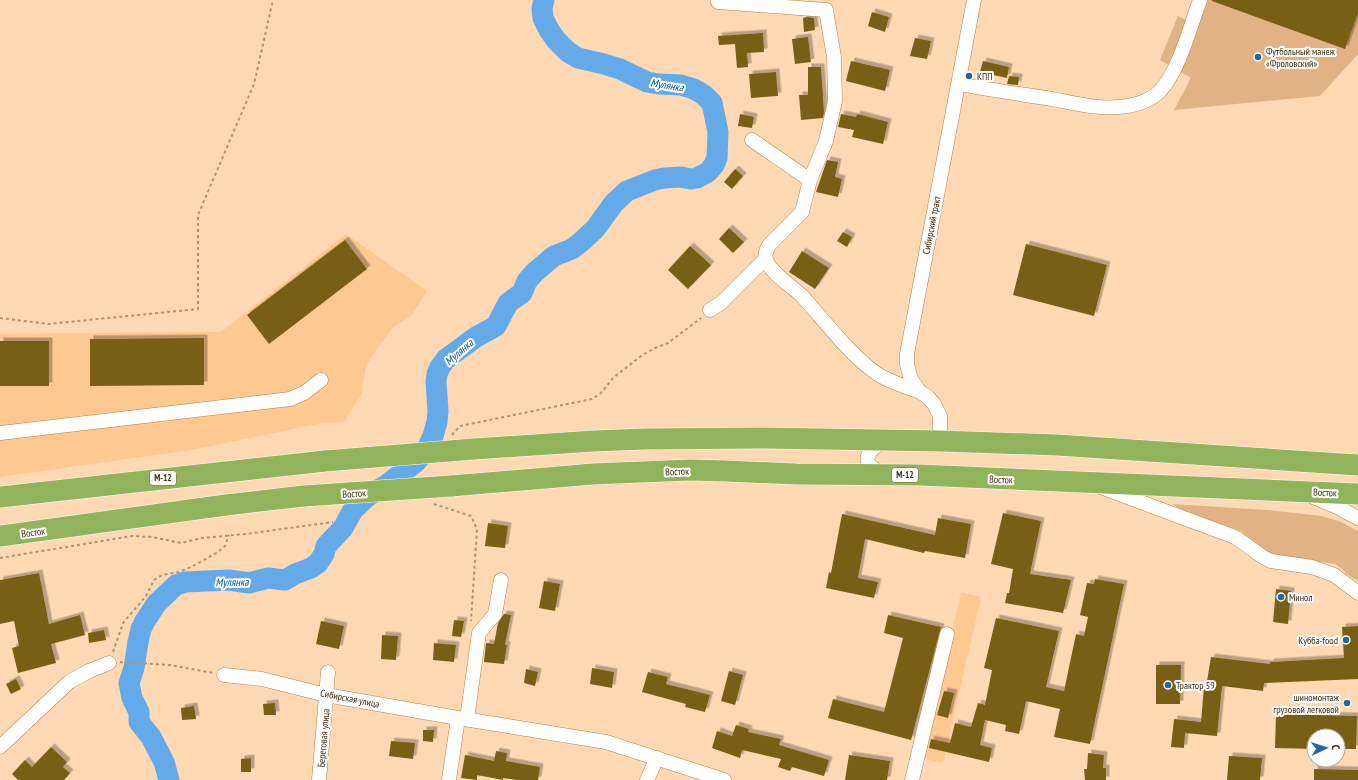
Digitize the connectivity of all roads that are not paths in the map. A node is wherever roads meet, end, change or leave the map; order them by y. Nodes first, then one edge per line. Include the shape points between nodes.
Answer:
1 (974, 0) edge
2 (1200, 0) edge
3 (718, 2) dead end
4 (959, 84) junction
5 (752, 140) dead end
6 (810, 180) junction
7 (766, 258) junction
8 (710, 310) dead end
9 (321, 380) dead end
10 (920, 392) junction
11 (0, 434) edge
12 (886, 441) junction
13 (940, 441) junction
14 (1358, 464) edge
15 (890, 475) junction
16 (1090, 482) junction
17 (1296, 491) junction
18 (1358, 494) edge
19 (0, 497) edge
20 (1358, 518) edge
21 (0, 536) edge
22 (501, 580) dead end
23 (1358, 593) edge
24 (947, 634) dead end
25 (111, 662) road end
26 (328, 672) dead end
27 (224, 675) road end
28 (326, 695) junction
29 (462, 718) junction
30 (0, 747) edge
31 (657, 758) junction
32 (319, 780) edge
33 (449, 780) edge
34 (647, 780) edge
35 (724, 780) edge
36 (912, 780) edge

1 - 4 street, Сибирский тракт
2 - 4 street via 1172,75 1152,98 1144,101 1126,106 1106,107
3 - 6 street via 826,10 834,57 835,101 826,141
4 - 10 street, Сибирский тракт via 907,354 911,379
5 - 6 street
6 - 7 street via 802,212 769,245
7 - 8 street
7 - 10 street via 770,266 800,294 868,367 884,378
9 - 11 street via 290,400
10 - 13 street, Сибирский тракт via 934,404 940,416
12 - 13 highway, М-12
12 - 15 street via 874,447 867,459 873,468
12 - 19 highway, М-12, bridge via 763,438 594,441 240,469
13 - 14 highway, М-12 via 1057,445
15 - 16 highway, Восток / М-12
15 - 21 highway, Восток / М-12, bridge via 690,470 593,474 304,496
16 - 17 highway, Восток / М-12
16 - 23 street via 1235,537 1271,561 1322,570
17 - 18 highway, Восток / М-12
17 - 20 street
22 - 29 street via 495,614 479,633
24 - 36 street
25 - 30 street via 69,682
26 - 28 street, Береговая улица
27 - 28 street, Сибирская улица via 262,680
28 - 29 street, Сибирская улица
28 - 32 street, Береговая улица
29 - 31 street, Сибирская улица via 606,742
29 - 33 street
31 - 34 street
31 - 35 street, Сибирская улица

